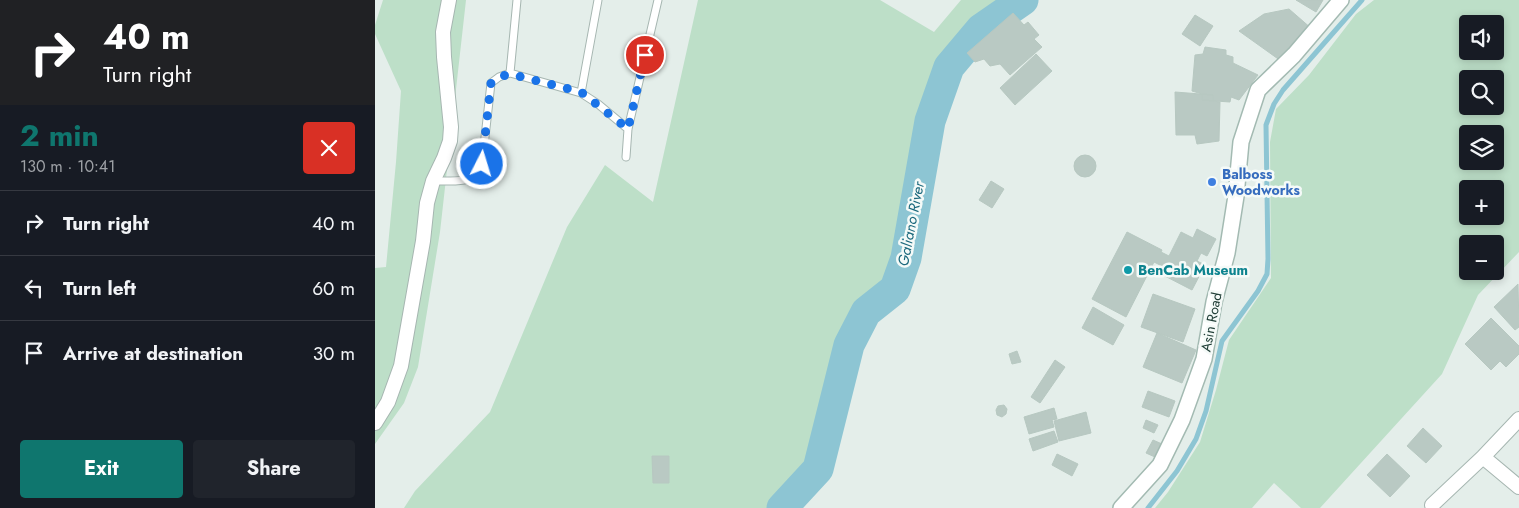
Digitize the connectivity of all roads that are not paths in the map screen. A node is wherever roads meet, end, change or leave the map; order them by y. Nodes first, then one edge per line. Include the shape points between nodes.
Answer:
1 (449, 0) edge
2 (517, 0) edge
3 (598, 0) edge
4 (658, 0) edge
5 (1341, 0) edge
6 (510, 74) junction
7 (581, 92) junction
8 (628, 129) junction
9 (626, 157) dead end
10 (433, 181) junction
11 (1519, 419) edge
12 (375, 422) edge
13 (1483, 456) junction
14 (1519, 487) edge
15 (1432, 505) dead end
16 (1121, 508) edge

1 - 10 street via 443,32 450,141
2 - 6 lane
3 - 7 lane
4 - 8 lane
5 - 16 main road, Asin Road via 1294,55 1258,90 1241,142 1227,253 1204,359 1182,420 1160,465
6 - 7 lane
6 - 10 lane via 491,83 482,164 478,174 468,180
7 - 8 lane
8 - 9 lane
10 - 12 street via 401,366 388,402
11 - 13 street
13 - 14 street
13 - 15 street

